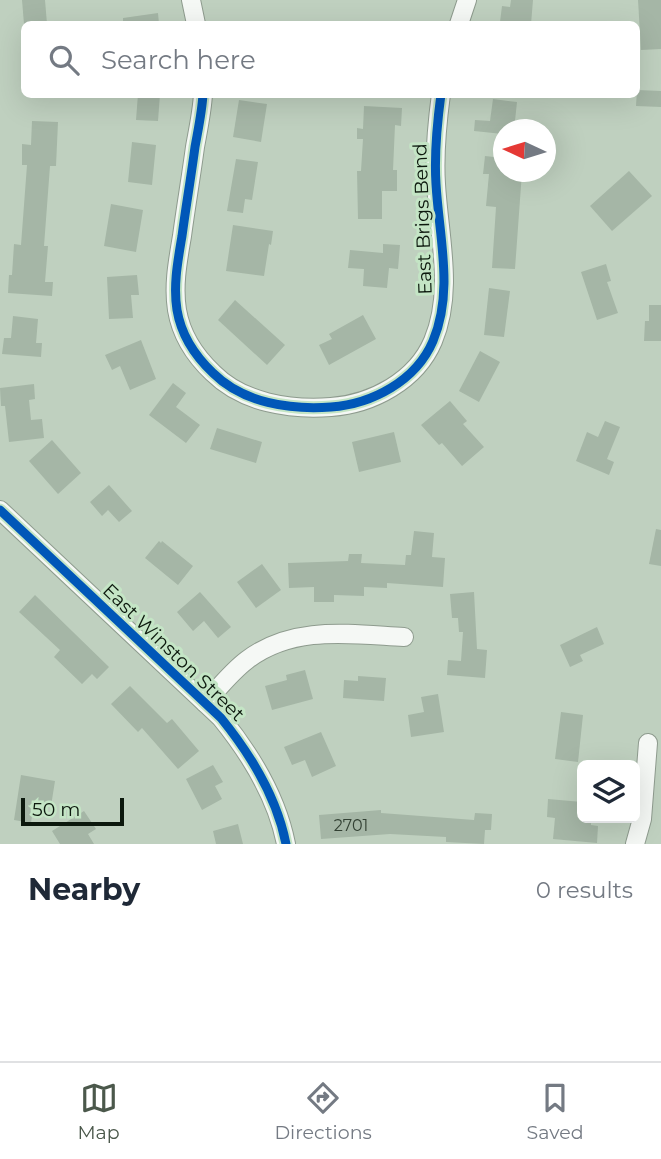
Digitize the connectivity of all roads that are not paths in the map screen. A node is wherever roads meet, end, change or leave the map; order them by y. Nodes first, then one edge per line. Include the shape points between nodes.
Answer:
1 (191, 0) edge
2 (467, 0) edge
3 (195, 21) edge
4 (460, 21) edge
5 (202, 98) edge
6 (441, 98) edge
7 (0, 510) edge
8 (404, 637) dead end
9 (205, 703) junction
10 (648, 743) dead end
11 (286, 844) edge
12 (635, 844) edge

1 - 3 street
2 - 4 street
5 - 6 street, East Brigs Bend via 176,271 177,311 183,331 205,366 239,392 271,403 326,407 367,401 387,390 421,361 436,332 445,284 435,156
7 - 9 street, East Winston Street
8 - 9 street via 324,633 276,643 246,661
9 - 11 street, East Winston Street via 248,755 276,810
10 - 12 street via 642,819

